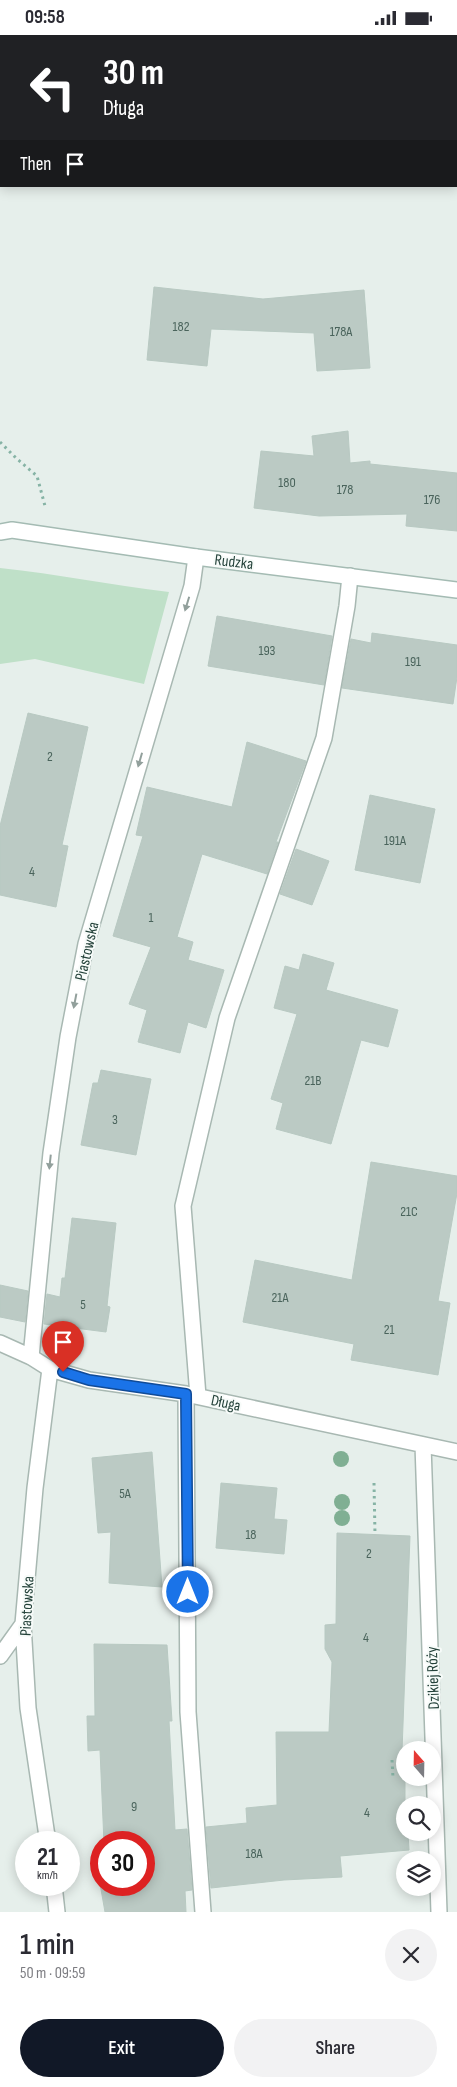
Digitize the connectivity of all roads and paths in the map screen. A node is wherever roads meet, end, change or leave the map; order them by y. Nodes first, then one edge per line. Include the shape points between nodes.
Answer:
1 (0, 442) edge
2 (46, 504) dead end
3 (4, 528) edge
4 (196, 557) junction
5 (350, 576) junction
6 (457, 590) edge
7 (0, 1343) edge
8 (31, 1357) junction
9 (50, 1369) junction
10 (192, 1395) junction
11 (423, 1445) junction
12 (457, 1452) edge
13 (374, 1483) dead end
14 (375, 1535) dead end
15 (23, 1624) junction
16 (0, 1656) edge
17 (392, 1760) dead end
18 (393, 1778) dead end
19 (46, 1831) edge
20 (55, 1896) edge
21 (57, 1912) edge
22 (203, 1912) edge
23 (439, 1912) edge

1 - 2 path via 38,475
3 - 4 street, Rudzka
4 - 5 street, Rudzka
4 -> 8 street, Piastowska via 192,586 86,944 51,1153
5 - 6 street, Rudzka
5 - 10 street via 324,738 227,1018 183,1206
7 - 8 street, Długa
8 - 9 street, Długa
9 - 10 street, Długa via 89,1380
9 - 15 street, Piastowska
10 - 11 street, Długa
10 - 22 street via 188,1712
11 - 12 street, Długa
11 - 23 street, Dzikiej Róży
13 - 14 path
15 - 16 street
15 - 19 street, Piastowska via 28,1708
17 - 18 path
20 - 21 street

